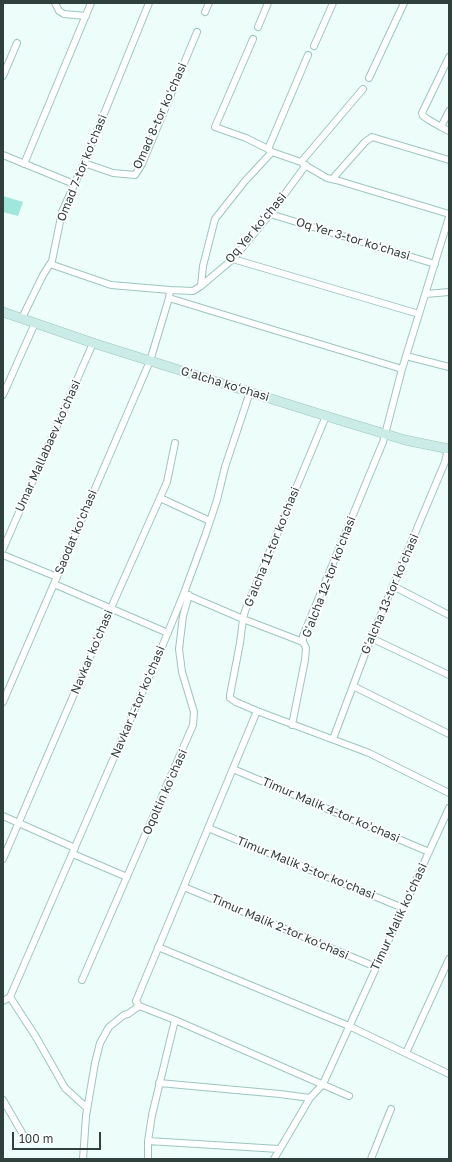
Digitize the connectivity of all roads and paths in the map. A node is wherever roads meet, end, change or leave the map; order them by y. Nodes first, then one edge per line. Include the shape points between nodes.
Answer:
1 (55, 3) edge
2 (91, 3) edge
3 (149, 3) edge
4 (209, 3) edge
5 (268, 3) edge
6 (333, 3) edge
7 (404, 3) edge
8 (205, 12) dead end
9 (86, 16) junction
10 (258, 27) dead end
11 (197, 32) dead end
12 (253, 39) dead end
13 (17, 43) dead end
14 (314, 46) dead end
15 (308, 55) dead end
16 (449, 57) edge
17 (3, 76) edge
18 (369, 78) dead end
19 (363, 89) dead end
20 (449, 111) edge
21 (441, 127) junction
22 (449, 131) edge
23 (270, 150) junction
24 (3, 155) edge
25 (449, 160) edge
26 (84, 163) junction
27 (24, 164) junction
28 (303, 164) junction
29 (336, 180) junction
30 (74, 184) junction
31 (270, 214) junction
32 (449, 215) edge
33 (233, 259) junction
34 (50, 264) junction
35 (435, 264) junction
36 (201, 286) junction
37 (170, 290) junction
38 (449, 292) edge
39 (426, 294) junction
40 (169, 298) junction
41 (3, 312) edge
42 (419, 314) junction
43 (22, 318) junction
44 (35, 323) junction
45 (93, 343) junction
46 (406, 356) junction
47 (150, 361) junction
48 (449, 367) edge
49 (402, 369) junction
50 (250, 392) junction
51 (3, 395) edge
52 (326, 416) junction
53 (385, 433) junction
54 (174, 443) dead end
55 (449, 449) edge
56 (160, 498) junction
57 (210, 521) junction
58 (3, 549) edge
59 (3, 555) edge
60 (57, 576) junction
61 (54, 584) junction
62 (393, 586) junction
63 (187, 594) junction
64 (111, 608) junction
65 (449, 615) edge
66 (243, 619) junction
67 (168, 633) junction
68 (371, 638) junction
69 (303, 642) junction
70 (449, 675) edge
71 (353, 686) junction
72 (3, 702) edge
73 (257, 711) junction
74 (292, 725) junction
75 (449, 734) edge
76 (333, 739) junction
77 (233, 769) junction
78 (449, 793) edge
79 (449, 808) edge
80 (3, 816) edge
81 (19, 823) junction
82 (208, 828) junction
83 (74, 851) junction
84 (429, 852) junction
85 (3, 859) edge
86 (127, 877) junction
87 (184, 887) junction
88 (403, 908) junction
89 (158, 947) junction
90 (449, 959) edge
91 (376, 967) junction
92 (82, 980) dead end
93 (10, 997) junction
94 (3, 1001) edge
95 (140, 1006) junction
96 (175, 1020) junction
97 (349, 1026) junction
98 (406, 1053) junction
99 (449, 1074) edge
100 (159, 1083) junction
101 (322, 1084) junction
102 (349, 1096) dead end
103 (310, 1098) junction
104 (3, 1100) edge
105 (88, 1108) junction
106 (391, 1109) dead end
107 (25, 1138) dead end
108 (148, 1141) junction
109 (279, 1149) junction
110 (83, 1159) edge
111 (148, 1159) edge
112 (274, 1159) edge
113 (371, 1159) edge

1 - 9 street via 64,14
2 - 9 street
3 - 26 street, Omad 7-tor koʻchasi
4 - 8 street
5 - 10 street
6 - 14 street
7 - 18 street
9 - 27 street
11 - 26 street, Omad 8-tor koʻchasi via 142,164 135,175 113,173
12 - 23 street via 215,127
13 - 17 street
15 - 23 street
16 - 21 street via 422,113 428,120
19 - 28 street, Oq Yer koʻchasi
20 - 21 street
21 - 22 street
23 - 28 street
23 - 36 street via 215,218 203,266
24 - 27 street
25 - 29 street via 372,137 364,142 335,176
26 - 30 street, Omad 7-tor koʻchasi
27 - 30 street
28 - 29 street via 327,178
28 - 31 street, Oq Yer koʻchasi
29 - 32 street
30 - 34 street, Omad 7-tor koʻchasi via 62,212
31 - 33 street, Oq Yer koʻchasi
31 - 35 street, Oq Yer 3-tor koʻchasi
32 - 35 street
33 - 36 street, Oq Yer koʻchasi
33 - 42 street
34 - 37 street via 111,285
34 - 43 street, Omad 7-tor koʻchasi
35 - 39 street
36 - 37 street via 194,291
37 - 40 street, Saodat koʻchasi
38 - 39 street
39 - 42 street
40 - 47 street, Saodat koʻchasi
40 - 49 street
41 - 43 street, Gʻalcha koʻchasi
42 - 46 street
43 - 44 street, Gʻalcha koʻchasi
44 - 45 street, Gʻalcha koʻchasi
44 - 51 street
45 - 47 street, Gʻalcha koʻchasi
45 - 58 street, Umar Mallabaev koʻchasi
46 - 48 street
46 - 49 street
47 - 50 street, Gʻalcha koʻchasi
47 - 60 street, Saodat koʻchasi
49 - 53 street
50 - 52 street, Gʻalcha koʻchasi
50 - 57 street, Navkar 1-tor koʻchasi
52 - 53 street, Gʻalcha koʻchasi
52 - 66 street, Gʻalcha 11-tor koʻchasi
53 - 55 street, Gʻalcha koʻchasi
53 - 69 street, Gʻalcha 12-tor koʻchasi via 305,631
54 - 56 street, Navkar koʻchasi via 167,482
55 - 62 street, Gʻalcha 13-tor koʻchasi
56 - 57 street
56 - 64 street, Navkar koʻchasi
57 - 63 street, Navkar 1-tor koʻchasi
59 - 60 street
60 - 61 street, Saodat koʻchasi
61 - 64 street
61 - 72 street, Saodat koʻchasi
62 - 65 street
62 - 68 street, Gʻalcha 13-tor koʻchasi
63 - 66 street
63 - 67 street, Navkar 1-tor koʻchasi
63 - 86 street, Oqoltin koʻchasi via 180,649 182,672 194,712 193,725
64 - 67 street
64 - 81 street, Navkar koʻchasi
66 - 69 street, Gʻalcha 11-tor koʻchasi
66 - 73 street via 230,698
67 - 83 street, Navkar 1-tor koʻchasi
68 - 70 street
68 - 71 street, Gʻalcha 13-tor koʻchasi
69 - 74 street, Gʻalcha 12-tor koʻchasi via 306,648 305,660
71 - 75 street
71 - 76 street, Gʻalcha 13-tor koʻchasi
73 - 74 street
73 - 77 street
74 - 76 street
76 - 78 street via 369,753
77 - 82 street
77 - 84 street, Timur Malik 4-tor koʻchasi
79 - 84 street, Timur Malik koʻchasi
80 - 81 street
81 - 83 street
81 - 85 street, Navkar koʻchasi
82 - 87 street
82 - 88 street, Timur Malik 3-tor koʻchasi
83 - 86 street
83 - 93 street, Navkar 1-tor koʻchasi
84 - 88 street, Timur Malik koʻchasi
86 - 92 street, Oqoltin koʻchasi
87 - 89 street
87 - 91 street, Timur Malik 2-tor koʻchasi
88 - 91 street, Timur Malik koʻchasi
89 - 95 street via 136,1001
89 - 97 street
90 - 98 street
91 - 97 street, Timur Malik koʻchasi
93 - 94 street
93 - 105 street via 65,1088
95 - 96 street
95 - 105 street via 116,1020 102,1038
96 - 100 street
96 - 101 street
97 - 98 street
97 - 101 street, Timur Malik koʻchasi
98 - 99 street
100 - 103 street
100 - 108 street
101 - 102 street
101 - 103 street, Timur Malik koʻchasi
103 - 109 street, Timur Malik koʻchasi
104 - 107 street
105 - 110 street
106 - 113 street
108 - 109 street
108 - 111 street
109 - 112 street, Timur Malik koʻchasi

